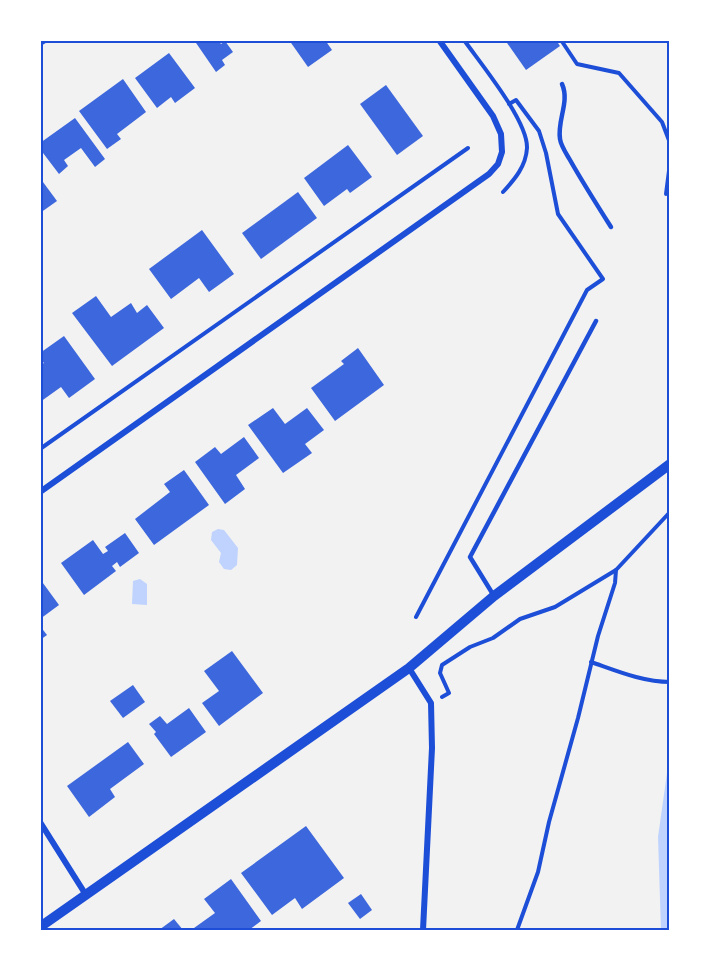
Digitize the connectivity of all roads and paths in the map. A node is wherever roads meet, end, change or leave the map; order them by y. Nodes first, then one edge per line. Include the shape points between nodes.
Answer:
1 (45, 40) edge
2 (439, 40) edge
3 (561, 40) edge
4 (40, 43) edge
5 (562, 84) dead end
6 (509, 105) dead end
7 (669, 143) edge
8 (468, 148) dead end
9 (669, 164) edge
10 (666, 194) dead end
11 (611, 227) dead end
12 (596, 321) dead end
13 (40, 449) edge
14 (669, 464) edge
15 (40, 492) edge
16 (669, 512) edge
17 (616, 570) junction
18 (494, 596) junction
19 (416, 617) dead end
20 (591, 662) junction
21 (409, 668) junction
22 (669, 682) edge
23 (431, 703) junction
24 (40, 822) edge
25 (86, 895) junction
26 (40, 927) edge
27 (423, 930) edge
28 (517, 930) edge

1 - 4 street
2 - 15 street via 493,116 501,134 498,164
3 - 7 path via 578,64 619,73 662,122
5 - 11 lane via 565,103 560,138 564,150
6 - 19 path via 516,100 539,130 558,214 603,279 587,290
8 - 13 path
9 - 10 path
12 - 18 lane via 470,557
14 - 18 street
16 - 17 path
17 - 20 path
17 - 23 path via 555,607 520,619 442,664 440,673 449,693
18 - 21 street
20 - 22 path via 656,682
20 - 28 path via 538,872
21 - 23 street
21 - 25 street
23 - 27 street
24 - 25 street
25 - 26 street

